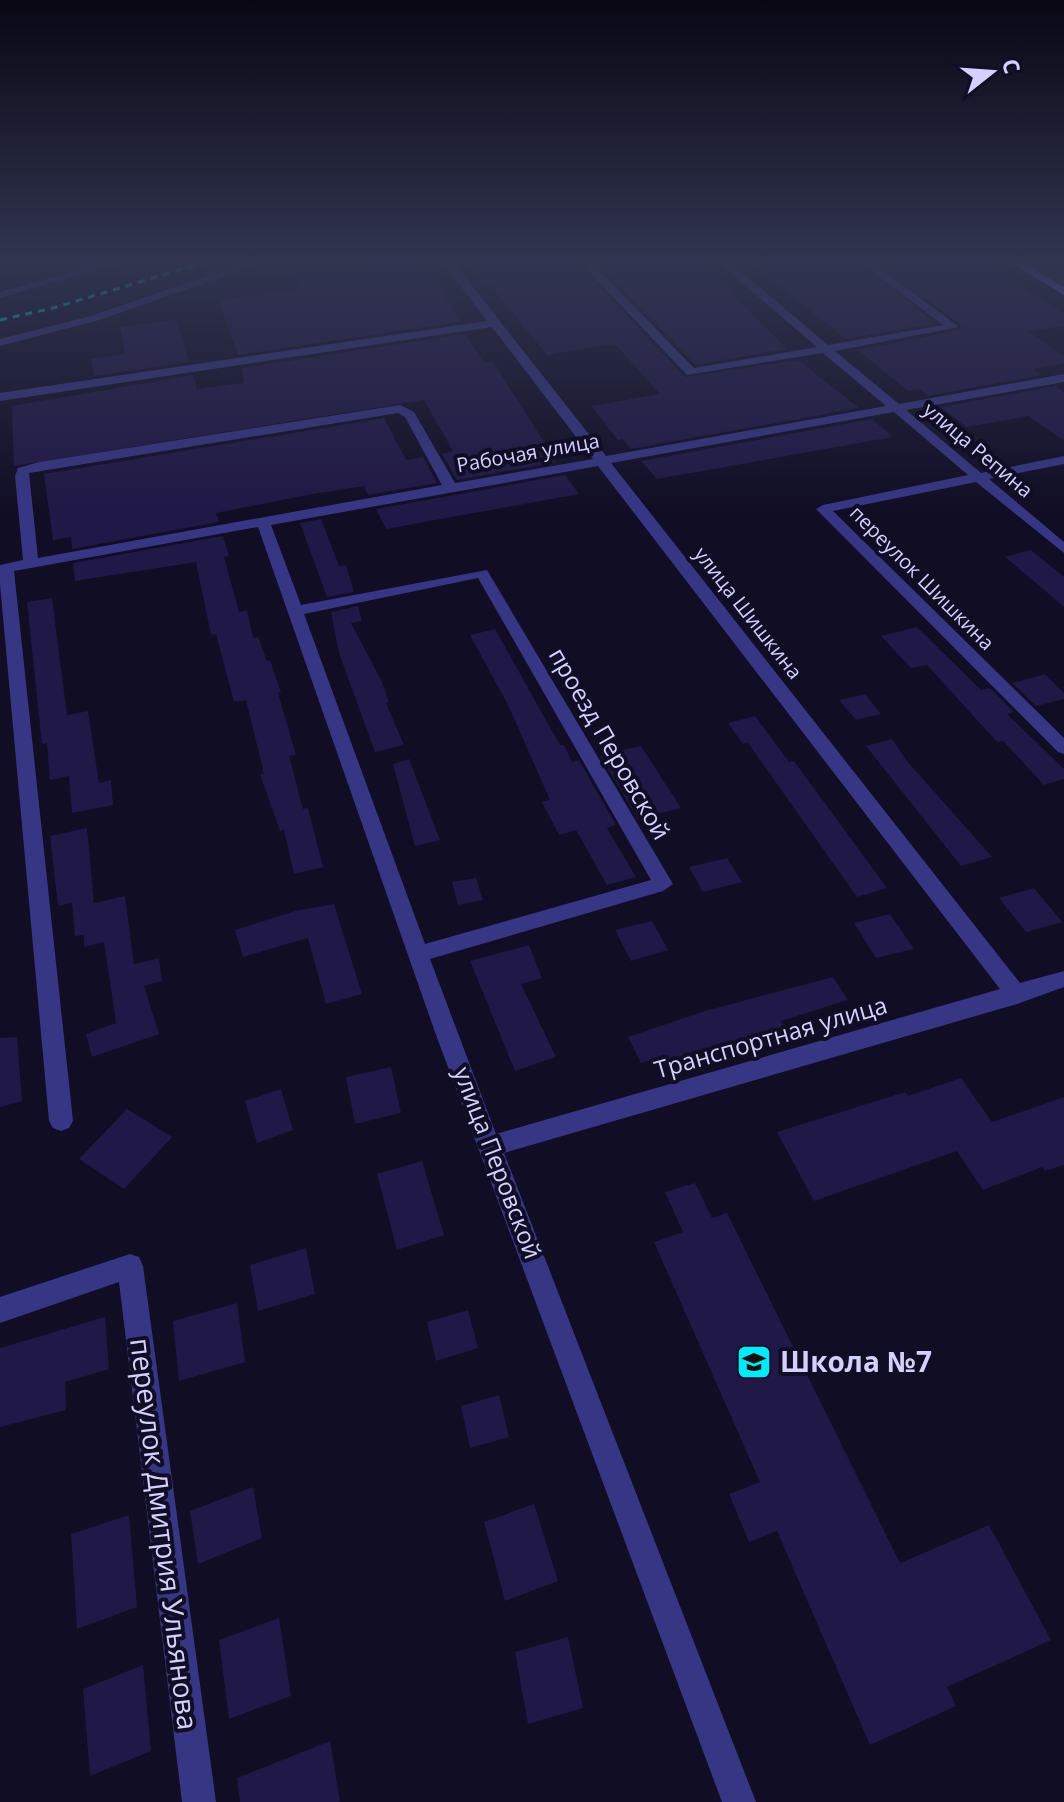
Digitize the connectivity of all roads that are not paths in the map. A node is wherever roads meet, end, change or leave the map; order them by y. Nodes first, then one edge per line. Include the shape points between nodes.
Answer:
1 (363, 343) edge
2 (506, 343) edge
3 (663, 343) edge
4 (819, 343) edge
5 (860, 343) edge
6 (826, 349) junction
7 (1064, 378) edge
8 (0, 397) edge
9 (896, 408) junction
10 (600, 460) junction
11 (1064, 460) edge
12 (979, 477) junction
13 (450, 487) junction
14 (263, 522) junction
15 (1064, 549) edge
16 (31, 563) junction
17 (3, 568) edge
18 (295, 611) junction
19 (1064, 748) edge
20 (418, 954) junction
21 (1064, 979) edge
22 (1017, 995) junction
23 (61, 1121) dead end
24 (491, 1146) junction
25 (0, 1310) edge
26 (199, 1802) edge
27 (739, 1802) edge

1 - 8 street
2 - 10 street, улица Шишкина
3 - 6 street via 691,372
4 - 6 street, улица Репина
5 - 6 street
6 - 9 street, улица Репина
7 - 9 street, Рабочая улица
9 - 10 street, Рабочая улица
9 - 12 street, улица Репина
10 - 13 street, Рабочая улица
10 - 22 street, улица Шишкина
11 - 12 street, переулок Шишкина
12 - 15 street, улица Репина
12 - 19 street, переулок Шишкина via 823,509
13 - 14 street, Рабочая улица
13 - 16 street via 410,415 400,409 39,466 22,476
14 - 16 street, Рабочая улица
14 - 18 street, улица Перовской
16 - 17 street, Рабочая улица
17 - 23 street
18 - 20 street, улица Перовской
18 - 20 street, проезд Перовской via 482,573 663,884
20 - 24 street, улица Перовской
21 - 22 street, Транспортная улица
22 - 24 street, Транспортная улица
24 - 27 street, улица Перовской
25 - 26 street, переулок Дмитрия Ульянова via 130,1266

